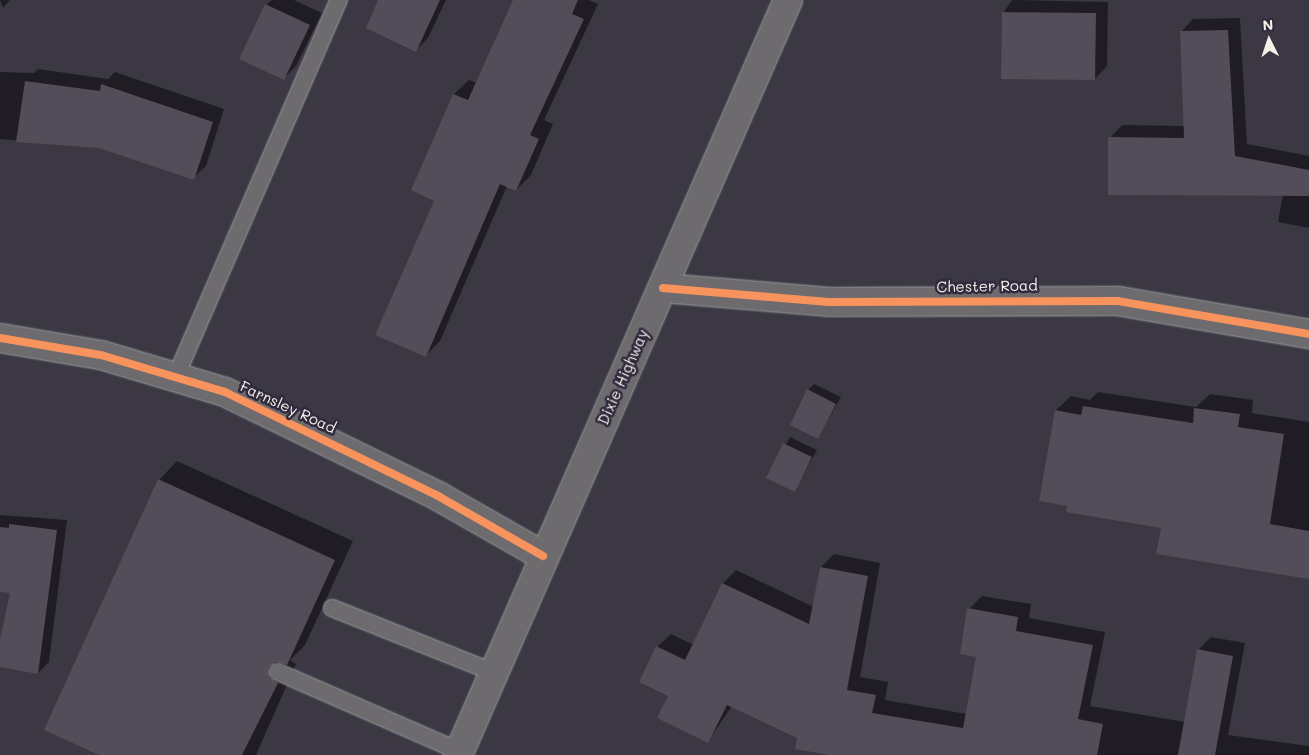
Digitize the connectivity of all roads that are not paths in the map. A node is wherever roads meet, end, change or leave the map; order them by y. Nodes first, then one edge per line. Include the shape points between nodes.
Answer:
1 (339, 0) edge
2 (788, 0) edge
3 (663, 288) junction
4 (1309, 334) edge
5 (0, 338) edge
6 (176, 376) junction
7 (544, 556) junction
8 (332, 608) dead end
9 (278, 672) dead end
10 (492, 672) junction
11 (458, 753) edge

1 - 6 lane
2 - 3 street, Dixie Highway
3 - 4 street, Chester Road via 828,302 1118,301
3 - 7 street, Dixie Highway
5 - 6 street, Farnsley Road via 101,354
6 - 7 street, Farnsley Road via 274,413 438,496
7 - 10 street, Dixie Highway
8 - 10 lane
9 - 11 lane
10 - 11 street, Dixie Highway

